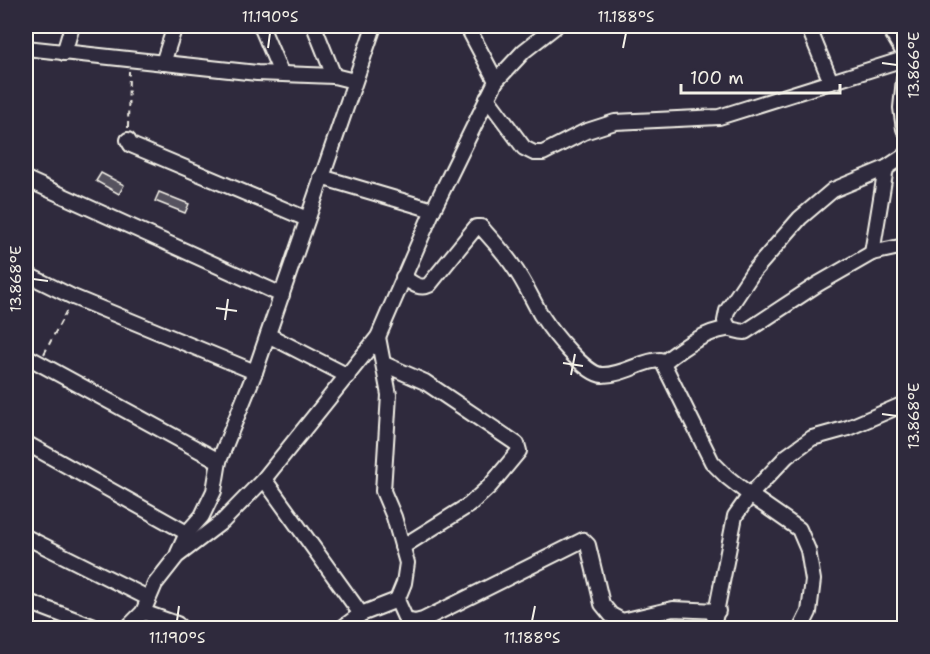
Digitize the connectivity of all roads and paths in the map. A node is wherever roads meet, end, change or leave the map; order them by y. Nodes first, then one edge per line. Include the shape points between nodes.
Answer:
1 (72, 26) edge
2 (175, 26) edge
3 (261, 26) edge
4 (314, 26) edge
5 (374, 26) edge
6 (467, 26) edge
7 (555, 26) edge
8 (808, 26) edge
9 (888, 26) edge
10 (26, 48) edge
11 (64, 53) junction
12 (904, 53) edge
13 (904, 59) edge
14 (129, 60) junction
15 (163, 63) junction
16 (280, 74) junction
17 (334, 76) junction
18 (904, 79) edge
19 (354, 81) junction
20 (496, 81) junction
21 (831, 82) junction
22 (487, 98) junction
23 (904, 129) edge
24 (128, 140) joint
25 (904, 156) edge
26 (886, 168) junction
27 (321, 177) junction
28 (26, 179) edge
29 (433, 210) junction
30 (307, 219) junction
31 (904, 246) edge
32 (872, 253) junction
33 (26, 274) edge
34 (403, 277) junction
35 (282, 295) junction
36 (73, 297) junction
37 (729, 328) junction
38 (268, 335) junction
39 (378, 337) junction
40 (26, 356) edge
41 (663, 363) junction
42 (39, 364) junction
43 (384, 364) junction
44 (255, 372) junction
45 (348, 376) junction
46 (904, 404) edge
47 (26, 443) edge
48 (219, 461) junction
49 (264, 480) junction
50 (750, 495) junction
51 (187, 533) junction
52 (26, 537) edge
53 (402, 547) junction
54 (177, 556) junction
55 (148, 598) junction
56 (397, 600) junction
57 (26, 604) edge
58 (718, 611) junction
59 (143, 612) junction
60 (360, 614) junction
61 (97, 628) edge
62 (127, 628) edge
63 (181, 628) edge
64 (342, 628) edge
65 (713, 628) edge
66 (801, 628) edge

1 - 11 street
2 - 15 street
3 - 16 street
4 - 17 street
5 - 19 street
6 - 20 street
7 - 20 street
8 - 21 street
9 - 12 street
10 - 11 street
11 - 14 street
13 - 21 street
14 - 15 street
14 - 24 path
15 - 16 street
16 - 17 street
17 - 19 street
18 - 23 street
19 - 27 street
20 - 22 street
21 - 22 street via 719,117 615,122 584,132 543,153 524,148
22 - 29 street
24 - 30 street via 131,145
25 - 26 street
26 - 32 street
26 - 37 street via 833,190 800,218 753,272 727,311 725,321
27 - 29 street
27 - 30 street
28 - 35 street
29 - 34 street
30 - 35 street
31 - 32 street
32 - 37 street via 745,332
33 - 36 street
34 - 39 street
34 - 41 street via 418,286 429,285 476,227 481,227 514,267 543,317 588,369 600,376 627,372 655,360
35 - 38 street
36 - 42 path
36 - 44 street
37 - 41 street via 702,338
38 - 44 street
38 - 45 street
39 - 43 street
39 - 45 street
40 - 42 street
41 - 50 street via 712,462
42 - 48 street
43 - 53 street via 389,395 383,491
43 - 53 street via 425,382 519,447 490,486 469,506
44 - 48 street
45 - 49 street
46 - 50 street via 848,428 812,438 787,456
47 - 51 street
48 - 51 street via 214,490 202,516
49 - 54 street via 224,521
49 - 60 street
50 - 58 street via 735,516
50 - 66 street via 799,529 808,550 813,580 809,612
51 - 54 street
52 - 55 street
53 - 56 street via 407,563
54 - 55 street
55 - 59 street
56 - 58 street via 406,620 423,620 583,540 588,545 602,604 622,621 673,609
56 - 60 street
57 - 61 street
58 - 65 street
59 - 62 street
59 - 63 street
60 - 64 street

